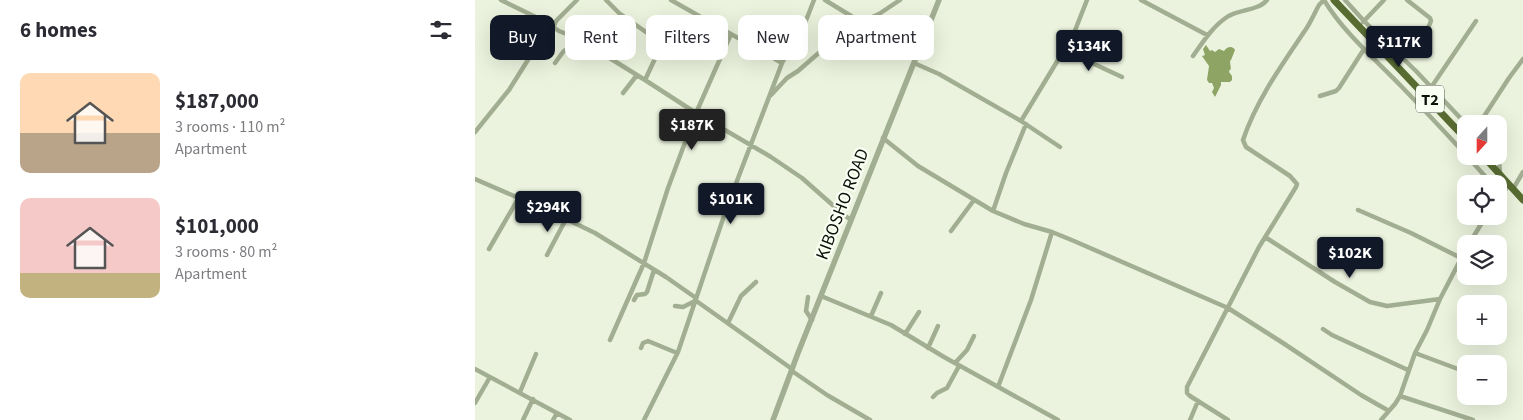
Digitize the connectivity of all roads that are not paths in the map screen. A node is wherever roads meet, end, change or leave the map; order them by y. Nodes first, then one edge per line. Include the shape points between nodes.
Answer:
1 (501, 0) edge
2 (577, 0) edge
3 (606, 0) edge
4 (671, 0) edge
5 (814, 0) edge
6 (825, 0) edge
7 (900, 0) edge
8 (939, 0) edge
9 (1087, 0) edge
10 (1141, 0) edge
11 (1267, 0) edge
12 (1334, 0) edge
13 (1345, 0) edge
14 (1384, 0) edge
15 (1407, 0) edge
16 (532, 15) edge
17 (850, 15) edge
18 (877, 15) edge
19 (1476, 21) dead end
20 (1362, 24) junction
21 (555, 25) edge
22 (731, 34) junction
23 (1207, 34) junction
24 (1423, 40) dead end
25 (1364, 49) junction
26 (565, 50) edge
27 (1065, 50) junction
28 (818, 54) edge
29 (1193, 56) dead end
30 (1523, 59) edge
31 (528, 60) edge
32 (613, 60) edge
33 (555, 63) dead end
34 (782, 63) junction
35 (914, 63) junction
36 (637, 75) junction
37 (1122, 77) dead end
38 (645, 80) junction
39 (1432, 87) junction
40 (623, 93) dead end
41 (1426, 95) junction
42 (770, 96) junction
43 (1319, 96) dead end
44 (696, 112) junction
45 (1458, 115) edge
46 (1485, 115) edge
47 (1021, 121) junction
48 (1026, 124) junction
49 (1457, 129) edge
50 (475, 132) edge
51 (883, 138) junction
52 (750, 145) junction
53 (1061, 147) dead end
54 (1492, 165) edge
55 (1499, 165) edge
56 (1523, 172) edge
57 (1500, 174) junction
58 (1484, 175) edge
59 (475, 179) edge
60 (1511, 187) junction
61 (1507, 190) edge
62 (518, 199) junction
63 (974, 200) junction
64 (1523, 200) edge
65 (1358, 210) dead end
66 (993, 212) junction
67 (566, 219) junction
68 (851, 220) junction
69 (951, 231) dead end
70 (1052, 232) junction
71 (1265, 237) junction
72 (489, 249) dead end
73 (547, 255) dead end
74 (1457, 256) edge
75 (644, 263) junction
76 (1457, 265) edge
77 (654, 270) junction
78 (756, 282) dead end
79 (881, 293) dead end
80 (821, 296) junction
81 (808, 298) dead end
82 (1439, 299) junction
83 (634, 300) dead end
84 (695, 300) junction
85 (675, 306) dead end
86 (1228, 308) junction
87 (919, 312) dead end
88 (871, 316) junction
89 (812, 320) junction
90 (728, 323) junction
91 (938, 326) dead end
92 (1323, 329) dead end
93 (905, 334) junction
94 (974, 336) dead end
95 (610, 340) dead end
96 (641, 348) dead end
97 (928, 348) junction
98 (677, 353) junction
99 (1415, 353) junction
100 (536, 354) dead end
101 (957, 364) junction
102 (475, 369) edge
103 (1457, 369) edge
104 (792, 370) junction
105 (1408, 370) junction
106 (489, 376) junction
107 (998, 387) junction
108 (520, 392) junction
109 (1401, 396) junction
110 (933, 397) dead end
111 (533, 399) junction
112 (1197, 401) junction
113 (475, 403) edge
114 (1389, 411) junction
115 (557, 413) junction
116 (523, 420) edge
117 (553, 420) edge
118 (571, 420) edge
119 (644, 420) edge
120 (773, 420) edge
121 (870, 420) edge
122 (1058, 420) edge
123 (1190, 420) edge
124 (1228, 420) edge
125 (1381, 420) edge
126 (1473, 420) edge

1 - 16 street
2 - 21 street
3 - 38 street via 660,42
4 - 22 street
5 - 34 street
6 - 17 street
7 - 18 street
8 - 35 street, KIBOSHO ROAD
9 - 27 street
10 - 23 street
11 - 23 street via 1255,8 1228,16
12 - 20 highway, T2
13 - 20 street
14 - 20 street
15 - 24 street via 1430,18
19 - 39 street
20 - 39 street
20 - 41 highway, T2
22 - 34 street
22 - 44 street
23 - 29 street
25 - 43 street via 1339,88
25 - 58 street
25 - 71 street via 1346,31 1324,0 1260,101 1243,143 1297,184
26 - 33 street
27 - 37 street
27 - 47 street
28 - 42 street
30 - 46 street
31 - 50 street via 509,90
32 - 36 street
34 - 42 street
35 - 47 street
35 - 51 street, KIBOSHO ROAD
36 - 38 street
36 - 40 street
38 - 44 street
39 - 41 street
39 - 45 street
41 - 49 highway, T2
42 - 52 street
44 - 52 street
44 - 75 street via 667,188
47 - 48 street
48 - 53 street
48 - 66 street
51 - 63 street via 918,166
51 - 68 street, KIBOSHO ROAD
52 - 68 street via 802,178
52 - 84 street
54 - 57 highway
55 - 57 street
56 - 60 street
57 - 60 highway
59 - 62 street
60 - 61 street
60 - 64 highway
62 - 67 street
62 - 72 street
63 - 66 street
63 - 69 street
65 - 74 street
66 - 70 street
67 - 73 street
67 - 75 street
68 - 80 street, KIBOSHO ROAD
70 - 86 street
70 - 107 street via 1031,300
71 - 82 street via 1370,302 1387,306
71 - 86 street
75 - 77 street
75 - 95 street
76 - 82 street
77 - 83 street via 647,292 637,295
77 - 84 street
78 - 90 street via 741,296
79 - 88 street
80 - 88 street
80 - 89 street, KIBOSHO ROAD
81 - 89 street via 806,311
82 - 99 street
84 - 85 street via 683,307
84 - 90 street
84 - 98 street
86 - 112 street via 1187,387 1187,393
86 - 114 street
87 - 93 street
88 - 93 street
89 - 104 street, KIBOSHO ROAD
90 - 104 street
91 - 97 street
92 - 105 street
93 - 97 street
94 - 101 street
96 - 98 street via 643,343 651,342
97 - 101 street
98 - 119 street
99 - 103 street
99 - 105 street
100 - 108 street
101 - 107 street
101 - 110 street via 947,388
102 - 106 street
104 - 120 street, KIBOSHO ROAD
104 - 121 street
105 - 109 street
106 - 108 street
106 - 113 street
107 - 122 street
108 - 111 street
109 - 114 street
109 - 126 street
111 - 115 street
111 - 116 street
112 - 123 street
112 - 124 street
114 - 125 street
115 - 117 street
115 - 118 street

